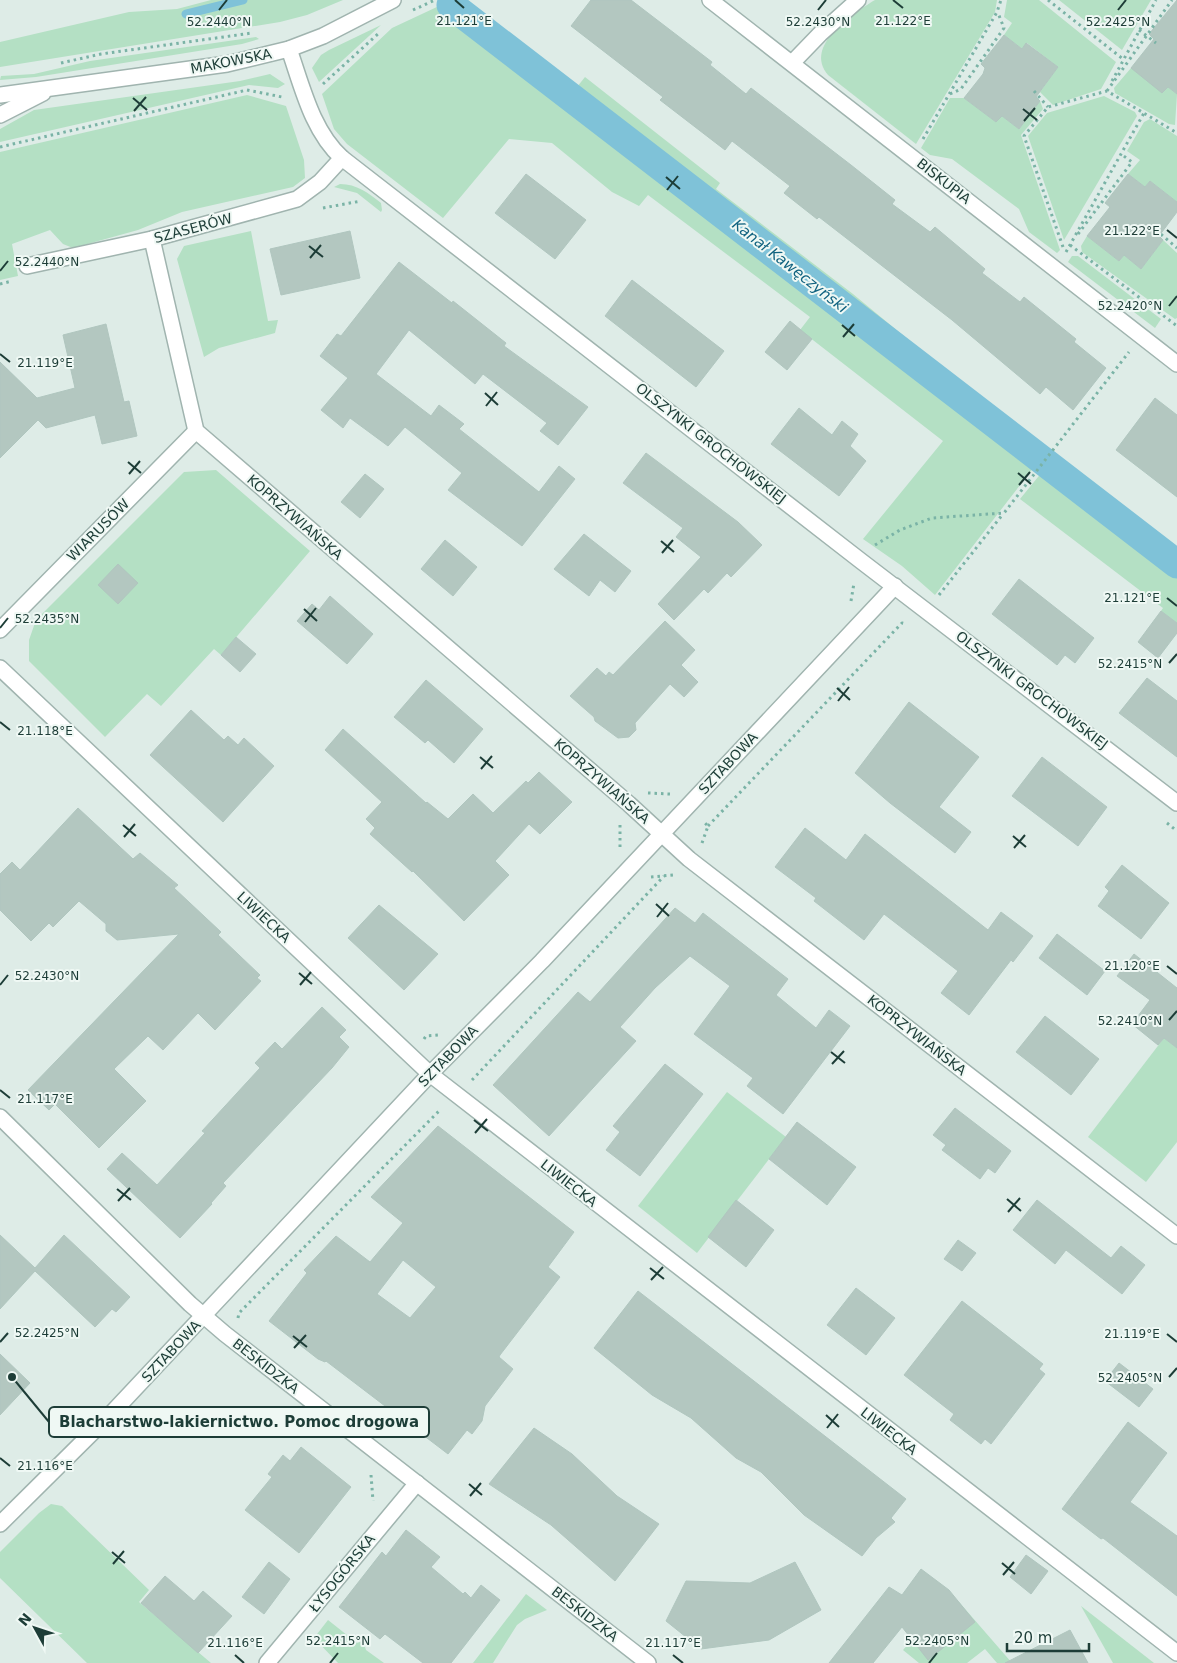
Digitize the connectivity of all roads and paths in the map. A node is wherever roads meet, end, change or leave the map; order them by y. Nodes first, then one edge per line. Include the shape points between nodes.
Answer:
1 (392, 0) edge
2 (435, 0) edge
3 (710, 0) edge
4 (858, 0) edge
5 (1001, 0) edge
6 (1048, 0) edge
7 (1156, 0) edge
8 (1172, 0) edge
9 (997, 12) junction
10 (407, 13) dead end
11 (384, 28) dead end
12 (1140, 30) junction
13 (258, 33) dead end
14 (1146, 36) junction
15 (1156, 43) dead end
16 (289, 49) junction
17 (1123, 59) junction
18 (792, 63) junction
19 (55, 64) dead end
20 (58, 86) junction
21 (318, 88) dead end
22 (1107, 90) junction
23 (1034, 91) dead end
24 (0, 95) edge
25 (948, 95) junction
26 (289, 98) dead end
27 (1048, 106) junction
28 (1144, 113) junction
29 (0, 115) edge
30 (1177, 127) edge
31 (1176, 132) edge
32 (0, 147) edge
33 (1121, 154) junction
34 (912, 156) junction
35 (342, 158) junction
36 (368, 207) dead end
37 (322, 208) dead end
38 (1156, 230) dead end
39 (152, 239) junction
40 (1070, 245) junction
41 (1177, 248) edge
42 (27, 266) dead end
43 (16, 280) dead end
44 (0, 284) edge
45 (1177, 326) edge
46 (1132, 348) dead end
47 (1177, 364) edge
48 (196, 431) junction
49 (1004, 513) junction
50 (873, 546) dead end
51 (848, 577) dead end
52 (895, 586) junction
53 (936, 599) dead end
54 (850, 609) dead end
55 (911, 626) dead end
56 (0, 630) edge
57 (0, 668) edge
58 (1177, 803) edge
59 (688, 807) junction
60 (1162, 819) dead end
61 (708, 826) junction
62 (1177, 831) edge
63 (662, 834) junction
64 (689, 859) junction
65 (634, 863) junction
66 (664, 876) junction
67 (446, 1035) dead end
68 (410, 1054) junction
69 (430, 1074) junction
70 (456, 1093) junction
71 (0, 1117) edge
72 (1177, 1236) edge
73 (204, 1316) junction
74 (225, 1334) junction
75 (370, 1467) dead end
76 (418, 1483) junction
77 (374, 1504) dead end
78 (0, 1524) edge
79 (1177, 1653) edge
80 (267, 1663) edge
81 (648, 1663) edge

1 - 16 street, MAKOWSKA
2 - 10 path
3 - 18 street, BISKUPIA
4 - 18 street
5 - 9 path
6 - 17 path
7 - 12 path
8 - 14 path
9 - 25 path
9 - 25 path via 1004,28 961,88
11 - 21 path
12 - 14 path
12 - 17 path
13 - 19 path via 101,54
14 - 15 path
14 - 22 path
16 - 20 street, MAKOWSKA via 227,64
16 - 35 street, OLSZYNKI GROCHOWSKIEJ via 322,134
17 - 22 path
18 - 34 street, BISKUPIA
20 - 24 street, MAKOWSKA
20 - 29 street, MAKOWSKA
22 - 27 path
22 - 28 path
23 - 27 path
25 - 34 path
26 - 32 path via 247,90
27 - 40 path via 1024,136 1065,254
28 - 31 path
28 - 33 path
30 - 31 path
33 - 40 path
33 - 40 path via 1132,162
34 - 47 street, BISKUPIA
35 - 39 street, SZASERÓW via 309,192 296,199
35 - 52 street, OLSZYNKI GROCHOWSKIEJ
36 - 37 path via 360,201
38 - 41 path
39 - 42 street, SZASERÓW
39 - 48 street
40 - 45 path
43 - 44 path
46 - 49 path
48 - 56 street, WIARUSÓW
48 - 63 street, KOPRZYWIAŃSKA
49 - 50 path via 932,518 900,530
49 - 53 path
51 - 54 path via 854,582
52 - 58 street, OLSZYNKI GROCHOWSKIEJ
52 - 59 street, SZTABOWA
55 - 61 path via 902,623
57 - 68 street, LIWIECKA
59 - 61 path
59 - 63 street, SZTABOWA
60 - 62 path
61 - 64 path via 702,844
63 - 64 street, KOPRZYWIAŃSKA
63 - 65 street, SZTABOWA
64 - 66 path via 675,874
64 - 72 street, KOPRZYWIAŃSKA
65 - 66 path via 649,877
65 - 69 street, SZTABOWA
66 - 70 path via 477,1076
67 - 68 path via 426,1036
68 - 69 street, LIWIECKA
69 - 70 street, LIWIECKA
69 - 73 street, SZTABOWA
70 - 74 path via 239,1313 237,1322
70 - 79 street, LIWIECKA
71 - 73 street, BESKIDZKA
73 - 74 street, BESKIDZKA
73 - 78 street, SZTABOWA
74 - 76 street, BESKIDZKA
75 - 77 path
76 - 80 street, ŁYSOGÓRSKA
76 - 81 street, BESKIDZKA

